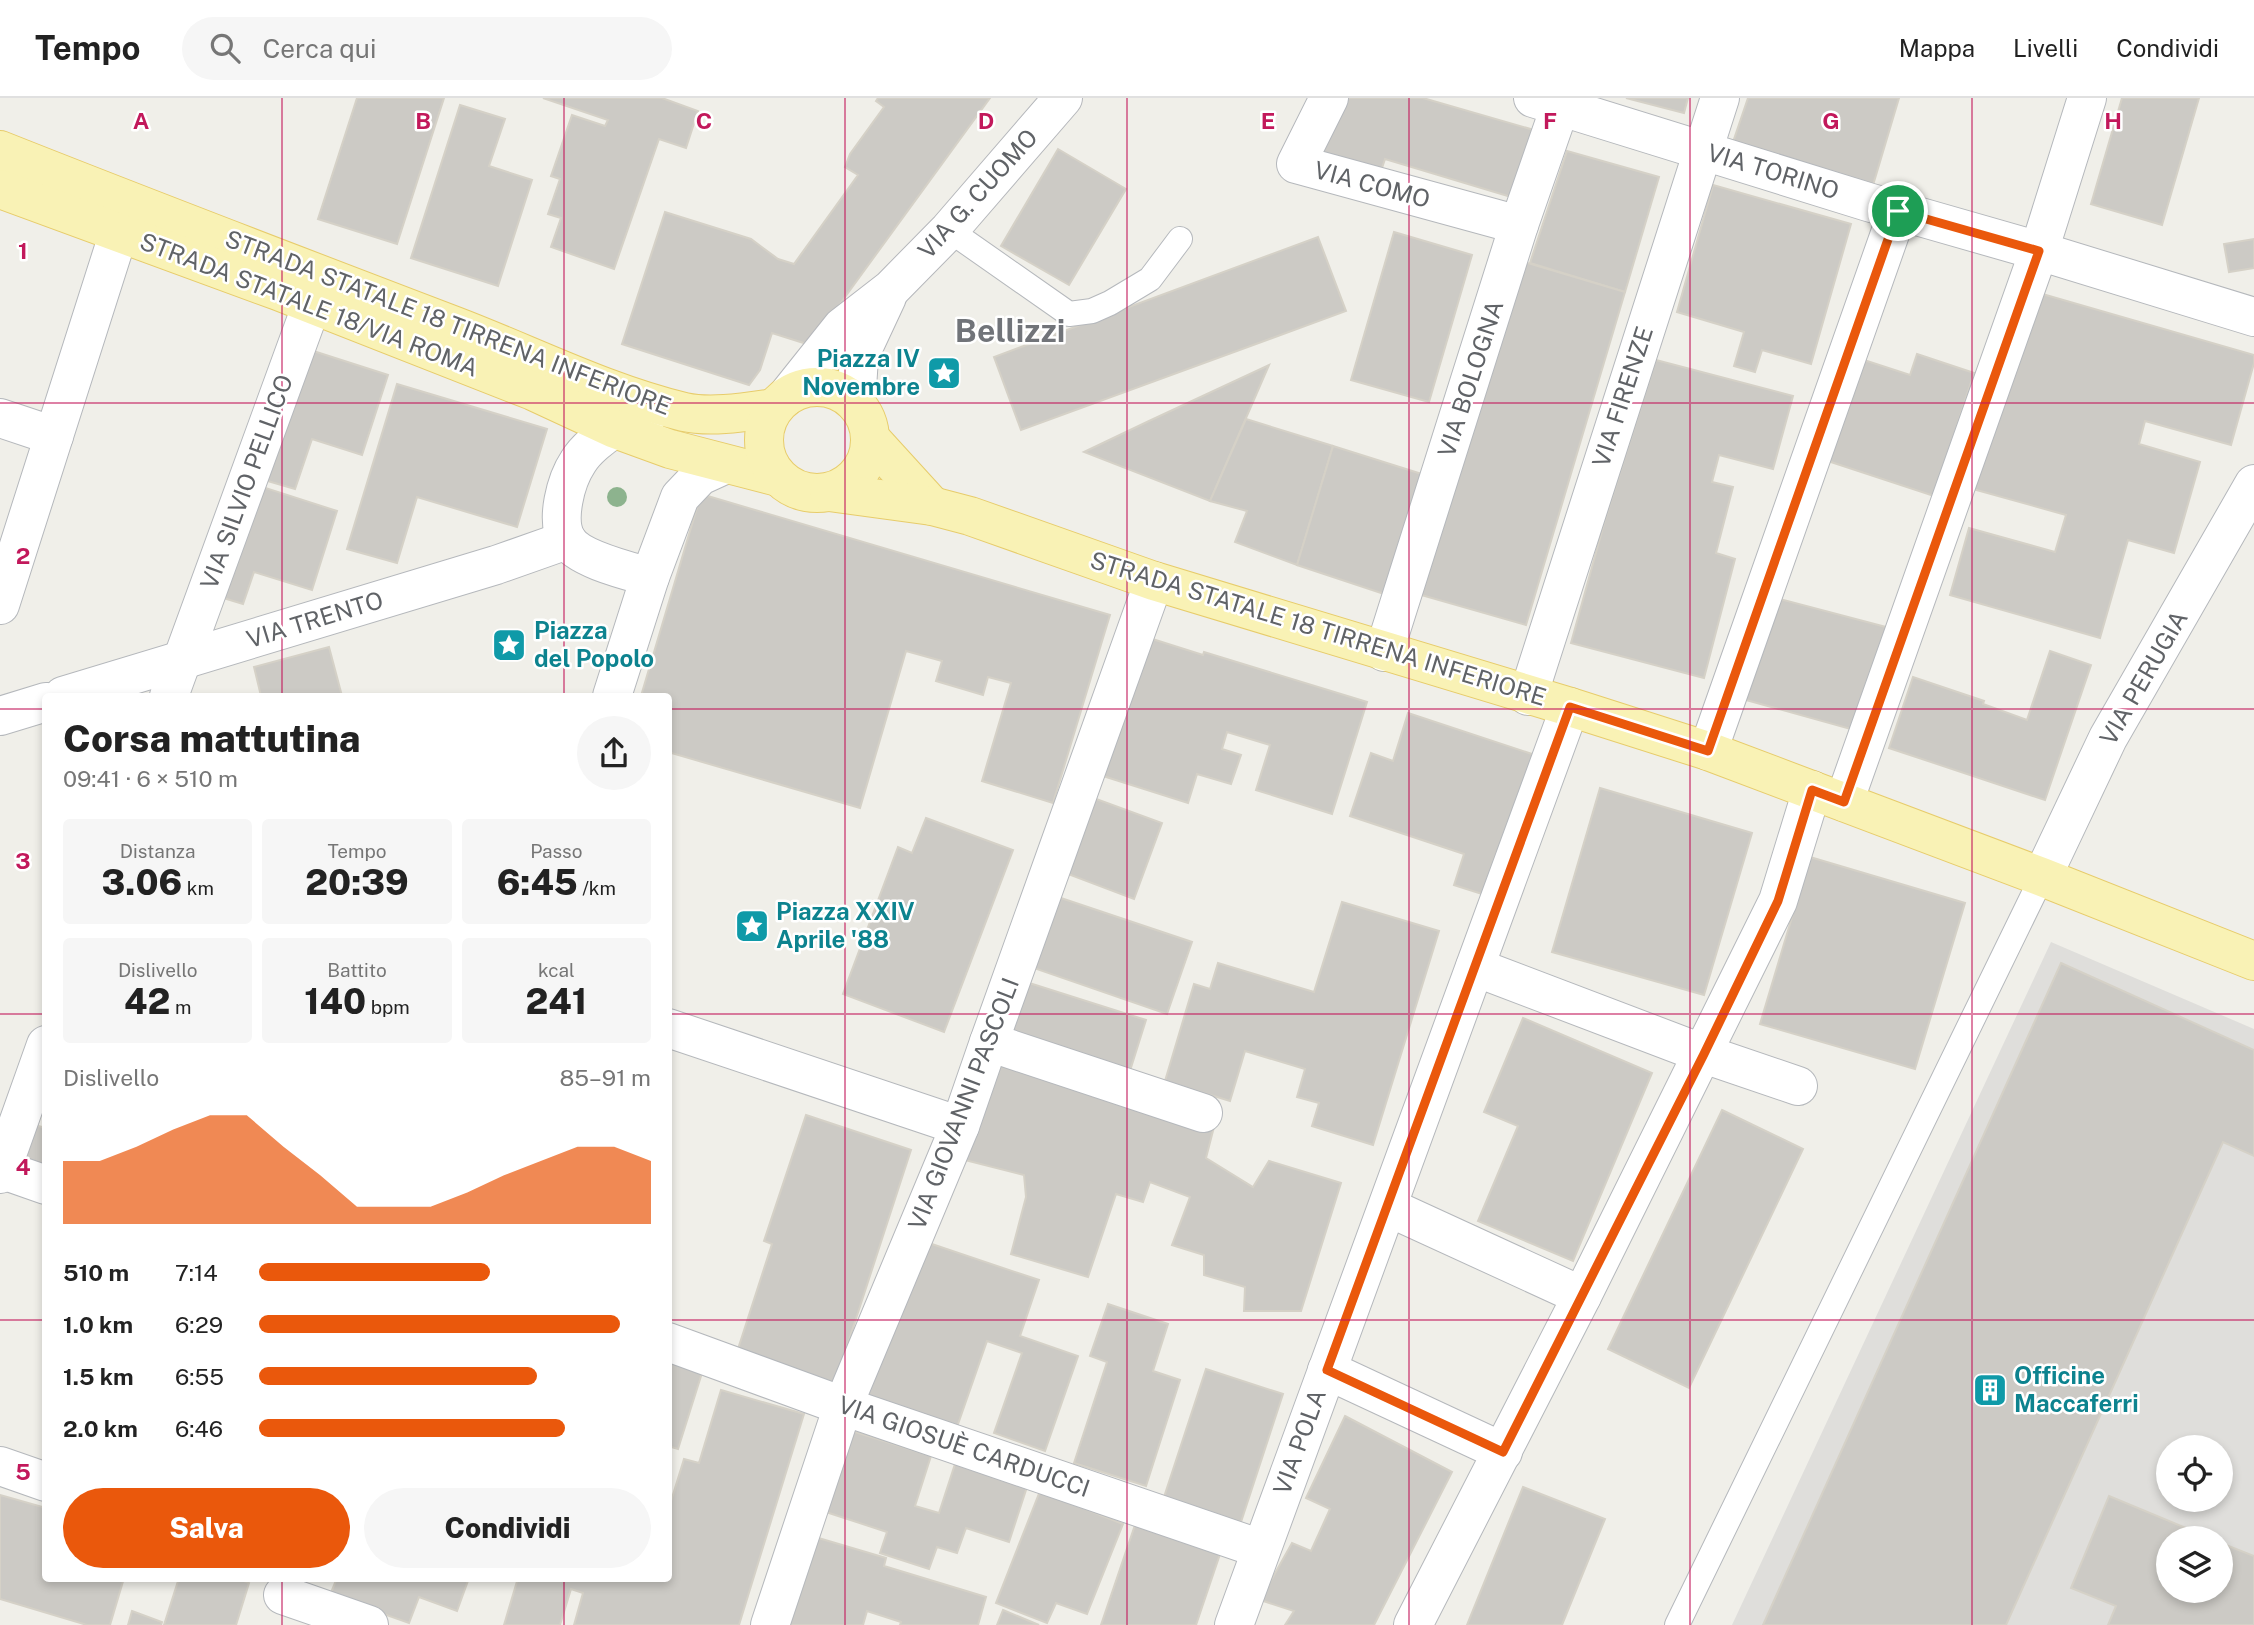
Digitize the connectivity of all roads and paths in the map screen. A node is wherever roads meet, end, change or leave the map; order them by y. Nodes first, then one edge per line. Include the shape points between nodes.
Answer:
1 (1063, 98) edge
2 (1329, 98) edge
3 (1720, 98) edge
4 (2087, 98) edge
5 (1547, 103) edge
6 (0, 150) edge
7 (1702, 150) junction
8 (0, 189) edge
9 (1898, 211) junction
10 (124, 217) junction
11 (1519, 225) junction
12 (949, 230) junction
13 (1180, 239) dead end
14 (2039, 251) junction
15 (891, 289) junction
16 (312, 304) junction
17 (2254, 317) edge
18 (780, 402) junction
19 (686, 412) junction
20 (0, 418) edge
21 (863, 421) junction
22 (615, 429) junction
23 (54, 436) junction
24 (724, 465) junction
25 (778, 477) junction
26 (2254, 484) edge
27 (829, 492) junction
28 (932, 506) junction
29 (567, 540) junction
30 (650, 577) junction
31 (1154, 581) junction
32 (0, 605) edge
33 (1384, 652) junction
34 (182, 660) junction
35 (73, 693) edge
36 (170, 693) edge
37 (613, 693) edge
38 (1528, 695) junction
39 (42, 703) edge
40 (1570, 707) junction
41 (0, 716) edge
42 (1708, 751) junction
43 (1828, 796) junction
44 (2042, 877) junction
45 (2254, 961) edge
46 (1475, 967) junction
47 (672, 1029) edge
48 (989, 1042) junction
49 (1704, 1054) junction
50 (42, 1056) edge
51 (1798, 1086) dead end
52 (1203, 1113) dead end
53 (960, 1126) junction
54 (0, 1171) edge
55 (42, 1184) edge
56 (1388, 1206) junction
57 (1583, 1296) junction
58 (672, 1343) edge
59 (1327, 1370) junction
60 (843, 1406) junction
61 (1503, 1452) junction
62 (0, 1466) edge
63 (42, 1481) edge
64 (1261, 1549) junction
65 (281, 1599) edge
66 (369, 1625) edge
67 (770, 1625) edge
68 (1234, 1625) edge
69 (1413, 1625) edge
70 (1677, 1625) edge

1 - 12 street, VIA G. CUOMO
2 - 11 street, VIA COMO via 1296,164
3 - 7 street, VIA FIRENZE
4 - 14 street
5 - 7 street, VIA TORINO
5 - 11 street, VIA BOLOGNA
6 - 10 main road, STRADA STATALE 18/VIA ROMA
7 - 9 street, VIA TORINO
7 - 38 street, VIA FIRENZE
8 - 10 main road, STRADA STATALE 18/VIA ROMA
9 - 14 street, VIA TORINO
9 - 42 street
10 - 16 main road, STRADA STATALE 18/VIA ROMA
10 - 19 main road, STRADA STATALE 18 TIRRENA INFERIORE via 457,327 610,389
10 - 23 street
11 - 33 street, VIA BOLOGNA
12 - 13 lane via 1069,314 1092,311 1150,279
12 - 15 street, VIA G. CUOMO
14 - 17 street, VIA TORINO
14 - 43 street
15 - 18 street, VIA G. CUOMO via 842,327
15 - 21 street, VIA G. CUOMO via 859,357
16 - 22 main road, STRADA STATALE 18/VIA ROMA via 533,391
16 - 34 street, VIA SILVIO PELLICO
18 - 19 main road, STRADA STATALE 18 TIRRENA INFERIORE via 737,414
18 - 21 main road via 805,388 823,387 841,393
18 - 25 main road via 765,425 764,443 768,462
19 - 22 street
20 - 23 street
21 - 27 main road via 868,456 846,485
21 - 28 main road
22 - 24 main road, STRADA STATALE 18 TIRRENA INFERIORE
22 - 29 street via 578,462 565,492 561,514
23 - 32 street
24 - 25 main road, STRADA STATALE 18 TIRRENA INFERIORE
24 - 30 street via 700,476 680,497
25 - 27 main road via 793,488
26 - 44 street, VIA PERUGIA via 2108,738
27 - 28 main road, STRADA STATALE 18 TIRRENA INFERIORE
28 - 31 main road, STRADA STATALE 18 TIRRENA INFERIORE
29 - 30 street via 607,565
29 - 34 street, VIA TRENTO
30 - 37 street
31 - 33 main road, STRADA STATALE 18 TIRRENA INFERIORE
31 - 48 street, VIA GIOVANNI PASCOLI
33 - 38 main road, STRADA STATALE 18 TIRRENA INFERIORE
34 - 35 street, VIA TRENTO
34 - 36 street, VIA SILVIO PELLICO
38 - 40 main road, STRADA STATALE 18 TIRRENA INFERIORE
39 - 41 street
40 - 42 main road, STRADA STATALE 18 TIRRENA INFERIORE
40 - 46 street, VIA POLA
42 - 43 main road, STRADA STATALE 18 TIRRENA INFERIORE
43 - 44 main road, STRADA STATALE 18 TIRRENA INFERIORE
43 - 49 street
44 - 45 main road, STRADA STATALE 18 TIRRENA INFERIORE
44 - 70 lane
46 - 49 street
46 - 56 street, VIA POLA
47 - 53 street
48 - 52 street
48 - 53 street, VIA GIOVANNI PASCOLI
49 - 51 street
49 - 57 street
50 - 54 street
53 - 60 street, VIA GIOVANNI PASCOLI
54 - 55 street
56 - 57 street
56 - 59 street, VIA POLA
57 - 61 street
58 - 60 street, VIA GIOSUÈ CARDUCCI
59 - 61 street
59 - 64 street, VIA POLA
60 - 64 street, VIA GIOSUÈ CARDUCCI
60 - 67 street, VIA GIOVANNI PASCOLI
61 - 69 street
62 - 63 street
64 - 68 street, VIA POLA
65 - 66 street

